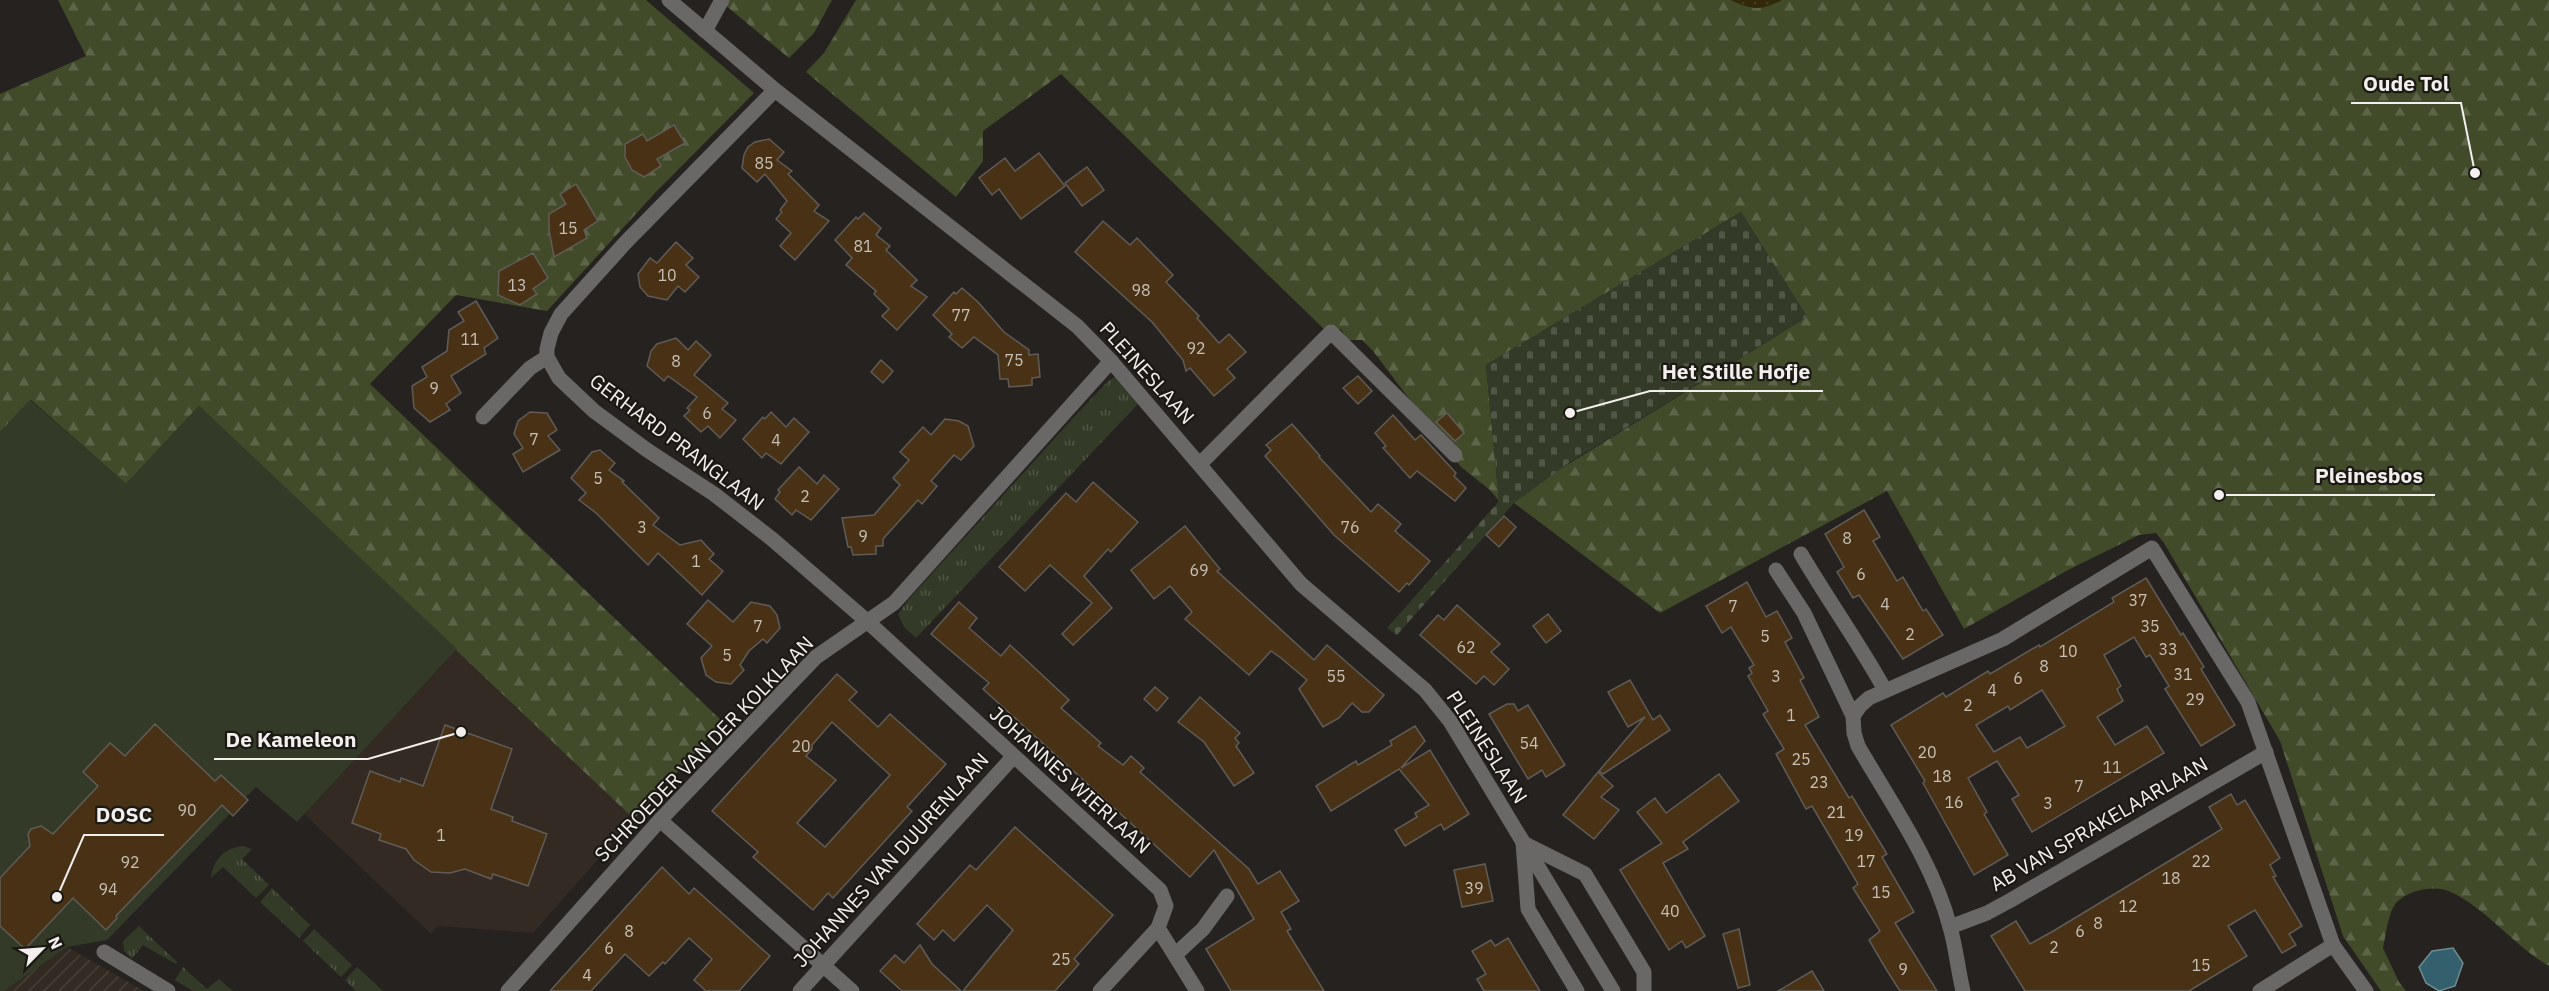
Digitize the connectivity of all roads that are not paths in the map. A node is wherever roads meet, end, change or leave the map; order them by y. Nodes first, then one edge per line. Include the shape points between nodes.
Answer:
1 (669, 0) edge
2 (722, 0) edge
3 (705, 31) junction
4 (776, 90) junction
5 (547, 357) junction
6 (1111, 361) junction
7 (483, 417) dead end
8 (1455, 455) dead end
9 (1200, 464) junction
10 (1801, 554) dead end
11 (1776, 570) dead end
12 (1827, 598) junction
13 (1804, 613) junction
14 (868, 622) junction
15 (1885, 690) junction
16 (1853, 716) junction
17 (2266, 752) junction
18 (1013, 757) junction
19 (660, 820) junction
20 (1523, 843) junction
21 (1227, 896) dead end
22 (1950, 927) junction
23 (1158, 928) junction
24 (2333, 945) junction
25 (104, 952) dead end
26 (1175, 955) junction
27 (823, 965) junction
28 (168, 991) edge
29 (508, 991) edge
30 (800, 991) edge
31 (852, 991) edge
32 (1100, 991) edge
33 (1197, 991) edge
34 (1577, 991) edge
35 (1613, 991) edge
36 (1644, 991) edge
37 (1963, 991) edge
38 (2260, 991) edge
39 (2366, 991) edge

1 - 3 street, PLEINESLAAN
2 - 3 street
3 - 4 street, PLEINESLAAN
4 - 5 street via 561,314 551,333
4 - 6 street, PLEINESLAAN via 1077,326
5 - 7 street via 530,368
5 - 14 street, GERHARD PRANGLAAN via 559,378 594,411 714,494
6 - 9 street, PLEINESLAAN
6 - 14 street, SCHROEDER VAN DER KOLKLAAN via 894,603
8 - 9 street via 1331,332
9 - 20 street, PLEINESLAAN via 1301,584 1425,690 1450,721
10 - 12 street
11 - 13 street
12 - 13 street
12 - 15 street
13 - 16 street
14 - 18 street, JOHANNES WIERLAAN
14 - 19 street, SCHROEDER VAN DER KOLKLAAN via 816,657
15 - 16 street via 1869,698
15 - 17 street via 2003,639 2152,548 2248,702
16 - 22 street via 1858,746 1921,855
17 - 22 street, AB VAN SPRAKELAARLAAN via 2011,900
17 - 24 street
18 - 23 street, JOHANNES WIERLAAN via 1160,890 1166,906
18 - 27 street, JOHANNES VAN DUURENLAAN
19 - 27 street
19 - 29 street, SCHROEDER VAN DER KOLKLAAN
20 - 34 street, PLEINESLAAN via 1528,909
20 - 35 street, PLEINESLAAN
20 - 36 street via 1585,874 1644,972
21 - 26 street via 1203,929
22 - 37 street
23 - 26 street
23 - 32 street
24 - 38 street
24 - 39 street
25 - 28 street
26 - 33 street
27 - 30 street, JOHANNES VAN DUURENLAAN
27 - 31 street

